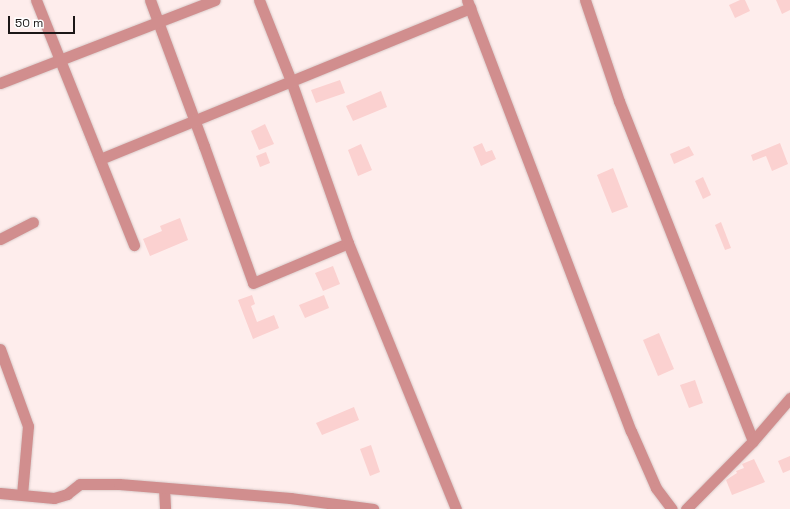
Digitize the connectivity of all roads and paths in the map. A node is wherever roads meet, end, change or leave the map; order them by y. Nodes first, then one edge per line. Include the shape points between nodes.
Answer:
1 (36, 0) edge
2 (150, 0) edge
3 (215, 0) edge
4 (259, 0) edge
5 (585, 0) edge
6 (468, 4) edge
7 (158, 23) junction
8 (60, 62) junction
9 (291, 81) junction
10 (0, 83) edge
11 (194, 121) junction
12 (100, 159) junction
13 (33, 222) dead end
14 (0, 239) edge
15 (348, 243) junction
16 (134, 245) dead end
17 (0, 349) edge
18 (790, 398) edge
19 (753, 441) junction
20 (164, 488) junction
21 (0, 493) edge
22 (22, 494) junction
23 (165, 509) edge
24 (373, 509) edge
25 (456, 509) edge
26 (672, 509) edge
27 (686, 509) edge

1 - 8 street
2 - 7 street
3 - 7 street
4 - 9 street
5 - 19 street via 619,101
6 - 9 street
6 - 26 street via 631,431 656,488
7 - 8 street
7 - 11 street
8 - 10 street
8 - 12 street
9 - 11 street
9 - 15 street
11 - 12 street
11 - 15 street via 253,283
12 - 16 street
13 - 14 street
15 - 25 street
17 - 22 street via 28,426
18 - 19 street
19 - 27 street
20 - 22 street via 80,484 67,494 54,498
20 - 23 street
20 - 24 street via 290,498
21 - 22 street

